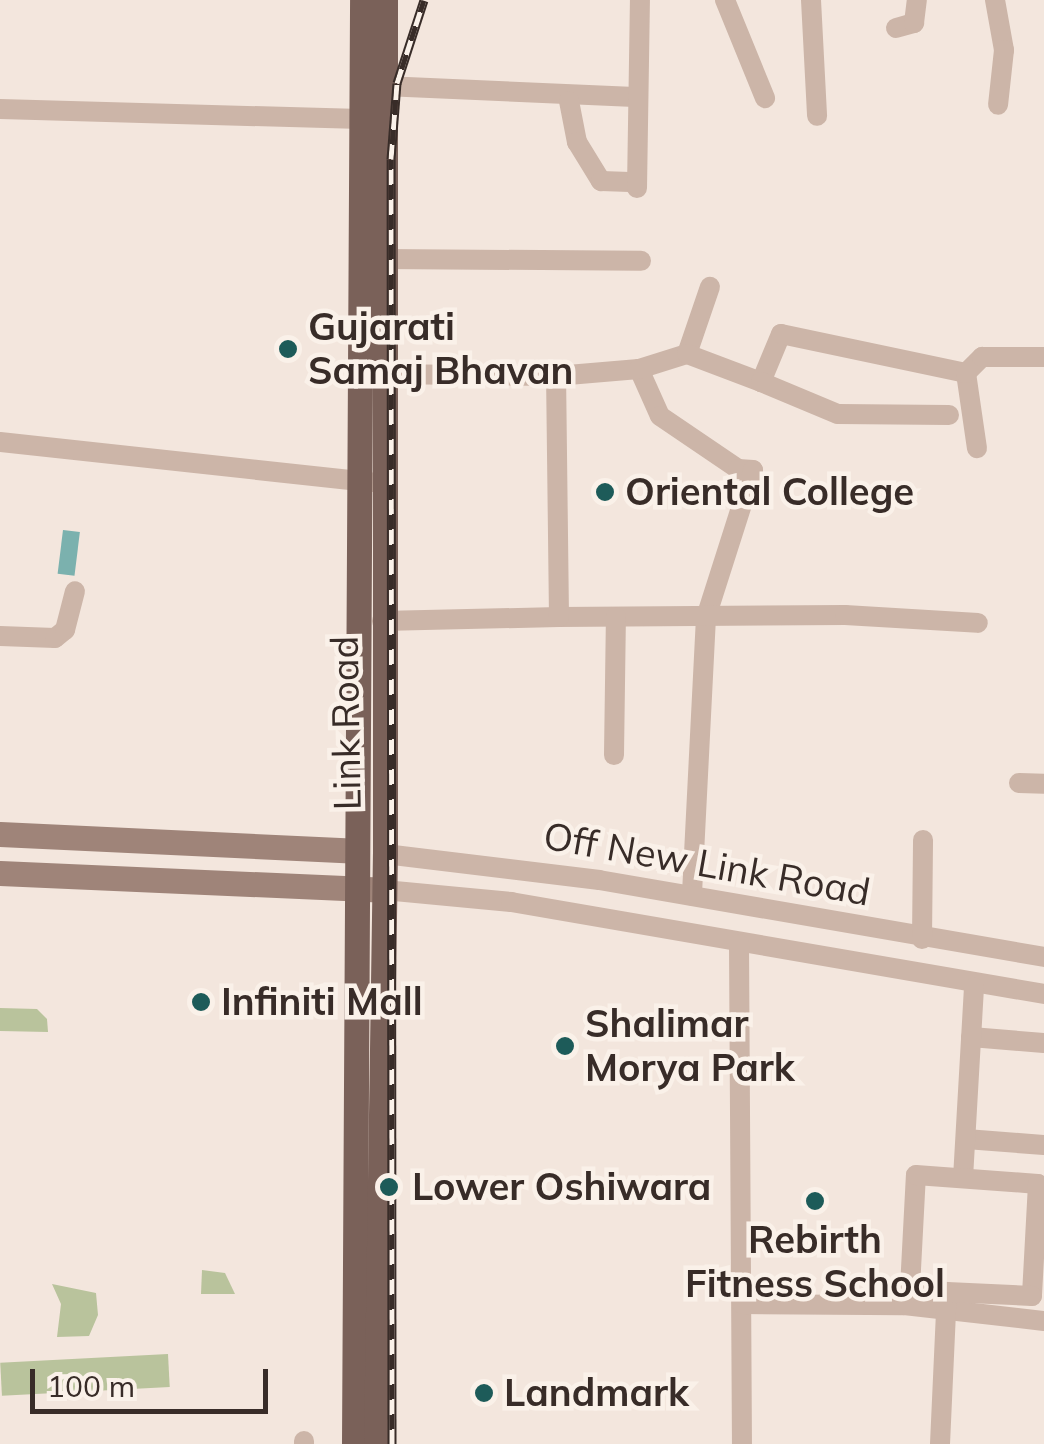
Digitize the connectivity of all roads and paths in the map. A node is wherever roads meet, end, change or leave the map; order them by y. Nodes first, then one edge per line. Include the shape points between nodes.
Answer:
1 (362, 0) edge
2 (385, 0) edge
3 (640, 0) edge
4 (725, 0) edge
5 (811, 0) edge
6 (917, 0) edge
7 (995, 0) edge
8 (896, 28) dead end
9 (377, 71) junction
10 (635, 97) junction
11 (765, 98) dead end
12 (568, 101) dead end
13 (998, 106) dead end
14 (0, 109) edge
15 (817, 116) dead end
16 (361, 118) junction
17 (384, 259) junction
18 (641, 260) dead end
19 (710, 287) dead end
20 (687, 354) junction
21 (1044, 358) edge
22 (639, 369) junction
23 (966, 373) junction
24 (383, 374) junction
25 (556, 376) junction
26 (762, 382) junction
27 (948, 415) dead end
28 (0, 442) edge
29 (977, 448) dead end
30 (370, 482) junction
31 (75, 592) dead end
32 (559, 617) junction
33 (616, 617) junction
34 (706, 617) junction
35 (382, 621) junction
36 (978, 623) dead end
37 (0, 636) edge
38 (614, 755) dead end
39 (1019, 783) dead end
40 (1044, 784) edge
41 (0, 834) edge
42 (924, 840) dead end
43 (356, 850) junction
44 (385, 854) junction
45 (0, 872) edge
46 (355, 888) junction
47 (384, 890) junction
48 (692, 896) junction
49 (922, 939) junction
50 (740, 944) junction
51 (1044, 957) edge
52 (974, 986) junction
53 (1044, 994) edge
54 (971, 1038) junction
55 (1044, 1043) edge
56 (966, 1139) junction
57 (1044, 1145) edge
58 (963, 1178) junction
59 (1041, 1185) edge
60 (946, 1302) junction
61 (742, 1304) junction
62 (1044, 1320) edge
63 (354, 1444) edge
64 (376, 1444) edge
65 (742, 1444) edge
66 (940, 1444) edge

1 - 9 main road, Link Road
2 - 9 main road, Link Road
3 - 10 street
4 - 11 street
5 - 15 street
6 - 8 street via 914,23
7 - 13 street via 1004,50
9 - 10 street
9 - 16 main road, Link Road
9 - 17 main road, Link Road
10 - 12 street via 637,185 601,182 577,142
14 - 16 street
16 - 30 main road, Link Road
17 - 18 street
17 - 24 main road, Link Road
19 - 20 street
20 - 22 street
20 - 26 street
21 - 23 street via 982,357
22 - 25 street
22 - 34 street via 660,416 738,468 753,470
23 - 26 street via 781,334
23 - 29 street
24 - 25 street
24 - 30 main road, Link Road
25 - 32 street
26 - 27 street via 838,414
28 - 30 street
30 - 35 main road, Link Road
30 - 43 main road, Link Road
31 - 37 street via 65,630 55,638
32 - 33 street
32 - 35 street
33 - 34 street
33 - 38 street
34 - 36 street via 845,615
34 - 48 street
35 - 44 main road, Link Road
39 - 40 street
41 - 43 main road
42 - 49 street
43 - 44 main road, Off New Link Road
43 - 46 main road, Link Road
44 - 47 main road, Link Road
44 - 48 street, Off New Link Road
45 - 46 main road
46 - 47 main road
46 - 63 main road, Link Road
47 - 50 street via 511,902
47 - 64 main road, Link Road
48 - 49 street, Off New Link Road
49 - 51 street, Off New Link Road
50 - 52 street
50 - 61 street
52 - 53 street
52 - 54 street
54 - 55 street
54 - 56 street
56 - 57 street
56 - 58 street
58 - 59 street
58 - 60 street via 916,1174 910,1288
59 - 60 street via 1032,1296
60 - 61 street
60 - 62 street
60 - 66 street
61 - 65 street

